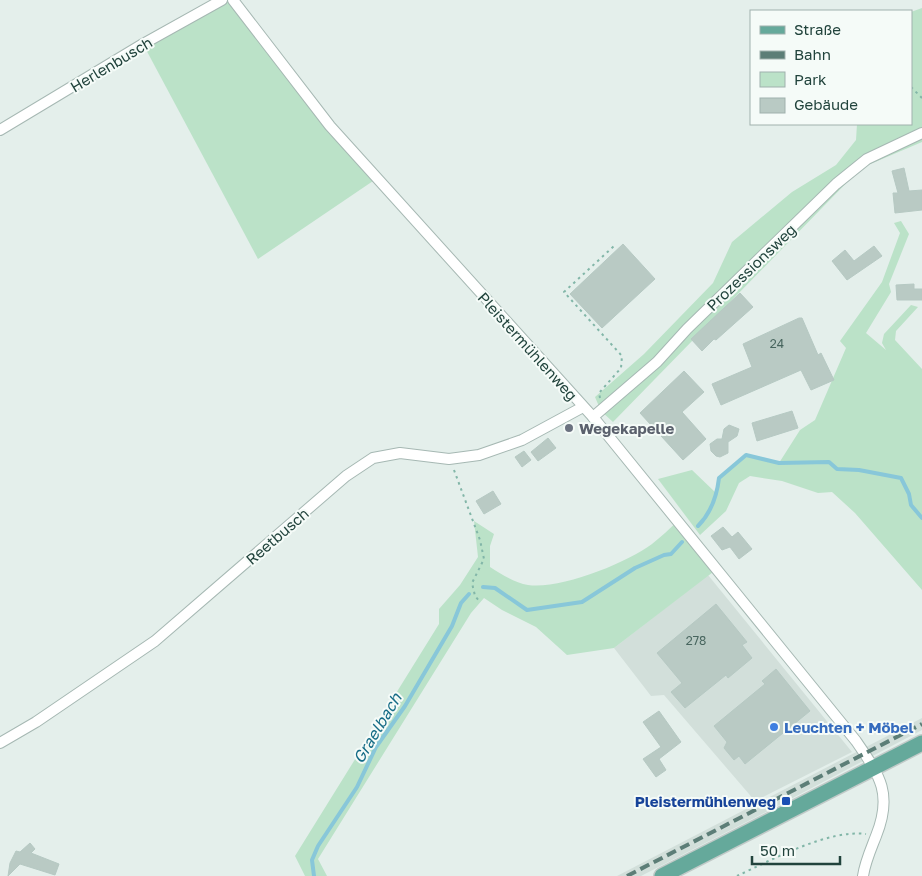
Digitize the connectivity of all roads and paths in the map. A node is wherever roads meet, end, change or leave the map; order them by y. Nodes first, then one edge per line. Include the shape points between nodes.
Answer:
1 (222, 0) edge
2 (233, 0) edge
3 (912, 88) edge
4 (922, 98) edge
5 (0, 130) edge
6 (922, 133) edge
7 (614, 246) dead end
8 (583, 407) junction
9 (597, 414) junction
10 (449, 459) junction
11 (480, 602) dead end
12 (0, 743) edge
13 (922, 743) edge
14 (874, 768) junction
15 (876, 836) junction
16 (662, 876) edge
17 (738, 876) edge
18 (863, 876) edge

1 - 5 street, Herlenbusch
2 - 8 street, Pleistermühlenweg via 330,126
3 - 4 path
6 - 9 street, Prozessionsweg via 866,159 836,184 657,362
7 - 9 path via 564,292 622,356 621,368 599,393
8 - 9 street, Pleistermühlenweg
8 - 10 street, Reetbusch via 522,440 479,455
9 - 14 street, Pleistermühlenweg
10 - 11 path via 480,540 484,559 472,583
10 - 12 street, Reetbusch via 400,453 373,458 346,476 155,641
13 - 14 main road
14 - 15 street, Pleistermühlenweg via 884,788 885,804
14 - 16 main road
15 - 17 path via 864,833 817,842
15 - 18 street, Pleistermühlenweg

